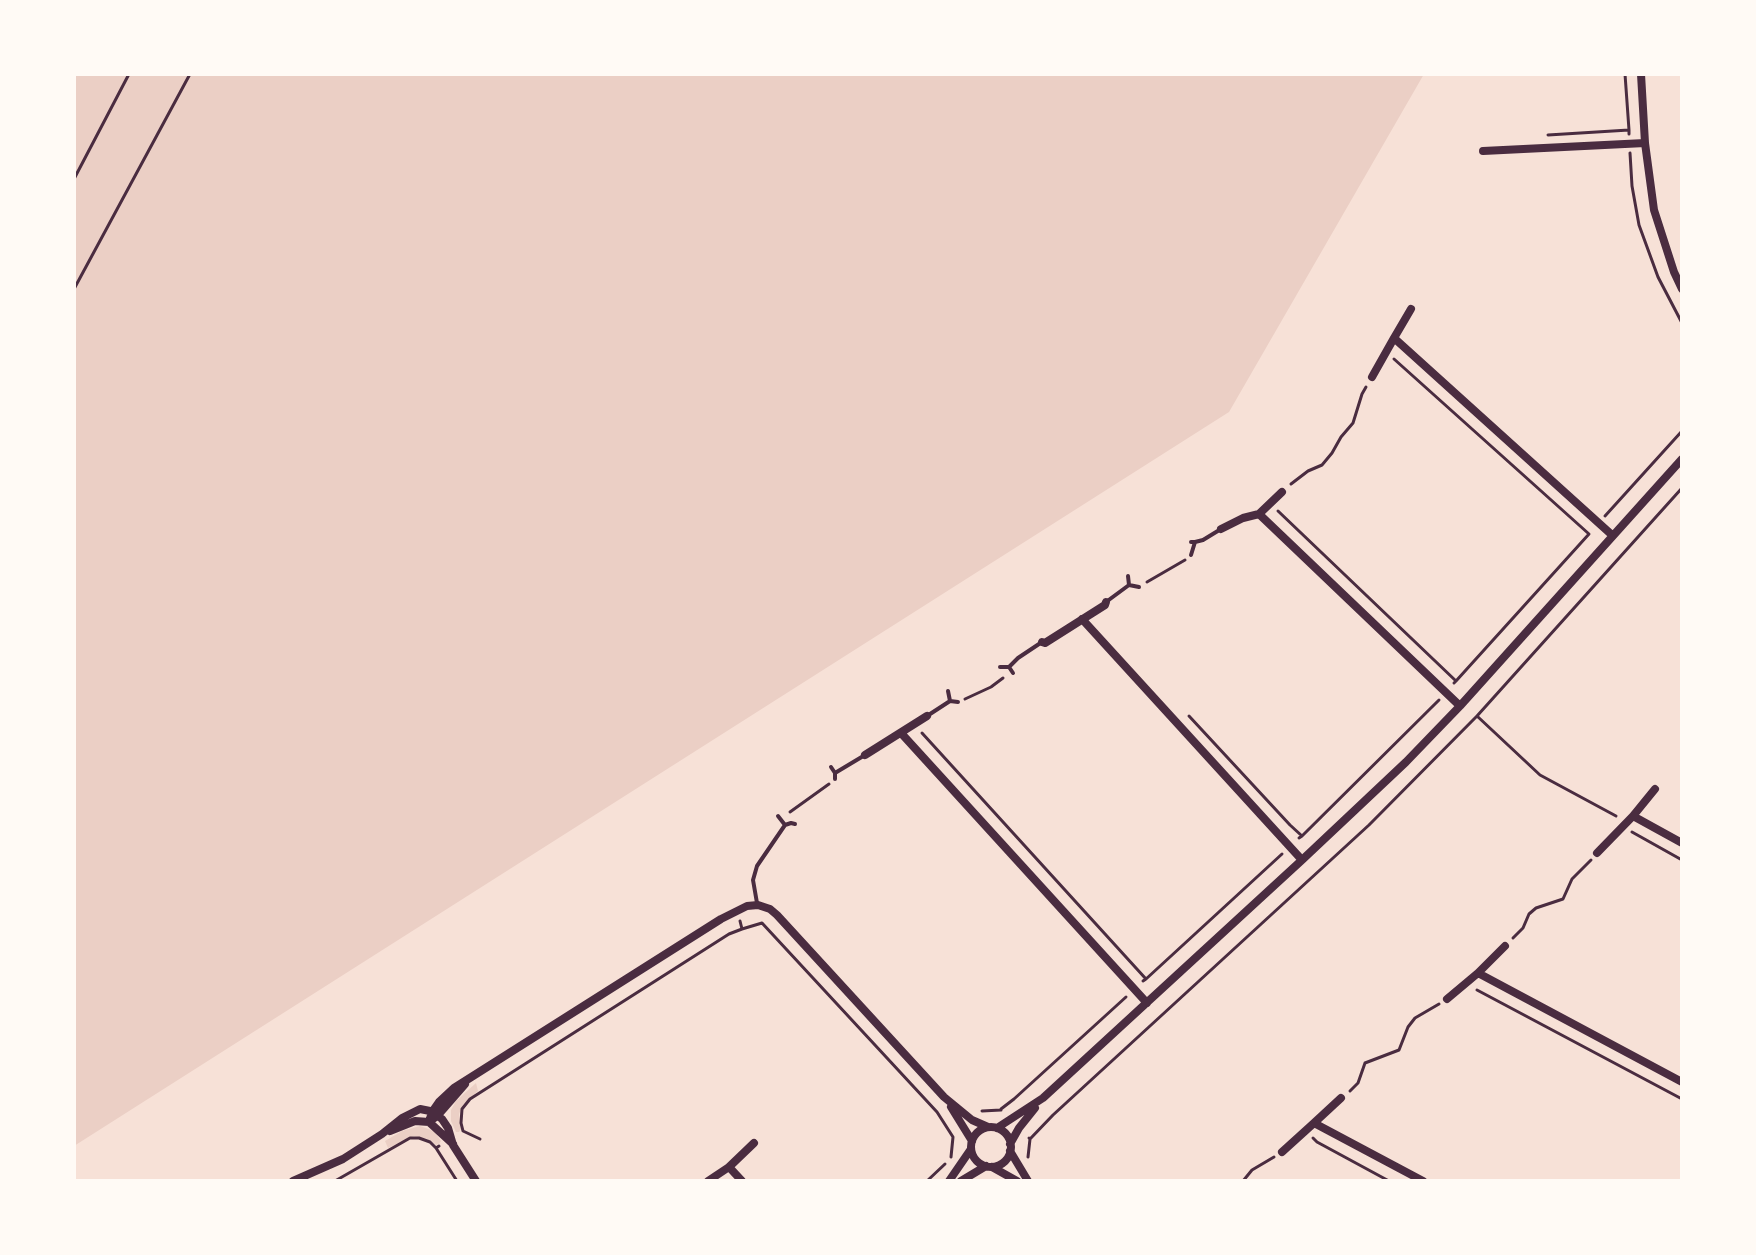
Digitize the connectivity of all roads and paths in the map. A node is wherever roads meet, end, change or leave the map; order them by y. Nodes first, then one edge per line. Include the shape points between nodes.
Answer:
1 (129, 74) edge
2 (190, 74) edge
3 (1625, 74) edge
4 (1641, 74) edge
5 (1629, 130) junction
6 (1549, 135) dead end
7 (1630, 143) junction
8 (1645, 143) junction
9 (1483, 151) dead end
10 (74, 179) edge
11 (74, 289) edge
12 (1682, 289) edge
13 (1411, 309) dead end
14 (1682, 323) edge
15 (1394, 338) junction
16 (1385, 354) junction
17 (1372, 377) joint
18 (1682, 431) edge
19 (1682, 459) edge
20 (1682, 488) edge
21 (1282, 492) joint
22 (1268, 505) junction
23 (1259, 514) junction
24 (1599, 523) junction
25 (1221, 529) joint
26 (1612, 535) junction
27 (1191, 555) joint
28 (1128, 576) dead end
29 (1129, 585) junction
30 (1139, 587) joint
31 (1106, 602) joint
32 (1082, 619) junction
33 (1042, 642) joint
34 (1000, 667) dead end
35 (1009, 667) junction
36 (1013, 673) joint
37 (1456, 681) junction
38 (948, 691) dead end
39 (1446, 692) junction
40 (950, 701) junction
41 (958, 702) joint
42 (1460, 706) junction
43 (1182, 709) dead end
44 (927, 716) joint
45 (1477, 716) junction
46 (914, 725) junction
47 (901, 733) junction
48 (865, 755) joint
49 (831, 767) dead end
50 (835, 776) junction
51 (1655, 789) dead end
52 (1630, 819) junction
53 (782, 821) junction
54 (795, 824) dead end
55 (1302, 836) junction
56 (1682, 843) edge
57 (1290, 847) junction
58 (1597, 853) joint
59 (1302, 860) junction
60 (1682, 860) edge
61 (758, 905) junction
62 (736, 911) junction
63 (742, 929) junction
64 (1505, 946) joint
65 (1478, 973) junction
66 (1146, 979) junction
67 (1470, 980) junction
68 (1135, 988) junction
69 (1447, 999) joint
70 (1147, 1003) junction
71 (1682, 1082) edge
72 (944, 1097) junction
73 (1043, 1098) junction
74 (1341, 1098) joint
75 (1682, 1099) edge
76 (1001, 1109) junction
77 (435, 1114) junction
78 (974, 1121) junction
79 (1009, 1121) junction
80 (429, 1122) junction
81 (1311, 1126) junction
82 (965, 1128) junction
83 (992, 1128) junction
84 (382, 1134) junction
85 (953, 1137) junction
86 (480, 1139) dead end
87 (450, 1143) junction
88 (754, 1143) dead end
89 (971, 1145) junction
90 (1010, 1147) junction
91 (436, 1148) junction
92 (1282, 1152) joint
93 (1017, 1165) junction
94 (989, 1166) junction
95 (729, 1167) junction
96 (293, 1181) edge
97 (335, 1181) edge
98 (457, 1181) edge
99 (476, 1181) edge
100 (708, 1181) edge
101 (742, 1181) edge
102 (927, 1181) edge
103 (949, 1181) edge
104 (961, 1181) edge
105 (1017, 1181) edge
106 (1028, 1181) edge
107 (1243, 1181) edge
108 (1389, 1181) edge
109 (1423, 1181) edge

1 - 10 path
2 - 11 path
3 - 5 path
4 - 8 street
5 - 6 path
5 - 7 path
7 - 8 street
7 - 9 street
7 - 14 path via 1639,225
8 - 12 street via 1654,210
13 - 15 street
15 - 16 street
15 - 24 street
16 - 17 street
16 - 37 path via 1589,534
17 - 21 path via 1353,423 1332,453
18 - 24 path
19 - 26 street
20 - 45 path
21 - 22 street
22 - 23 street
22 - 37 path
23 - 25 street
23 - 39 street
24 - 26 street
25 - 27 lane via 1193,542
26 - 42 street
27 - 30 path
28 - 29 lane
29 - 30 lane
29 - 31 lane
31 - 32 street
32 - 33 street
32 - 57 street
33 - 35 lane
34 - 35 lane
35 - 36 lane
36 - 41 path
37 - 39 path
38 - 40 lane
39 - 42 street
39 - 55 path
40 - 41 lane
40 - 44 lane
42 - 59 street
43 - 55 path
44 - 46 street
45 - 52 path via 1540,775
45 - 93 path via 1369,825 1037,1130 1030,1139 1029,1156
46 - 47 street
46 - 66 path
47 - 48 street
47 - 68 street
48 - 50 lane
49 - 50 lane
50 - 53 path
51 - 52 street
52 - 56 street
52 - 58 street
52 - 60 path via 1633,833
53 - 54 lane
53 - 61 lane via 757,866
55 - 57 path
57 - 59 street
57 - 66 path
58 - 64 path via 1572,879 1563,899 1536,908
59 - 70 street
61 - 62 street
61 - 72 street via 777,915
62 - 63 path
62 - 77 street via 468,1080
63 - 85 path via 762,923 937,1112
63 - 86 path via 470,1099 461,1123 463,1131
64 - 65 street
65 - 67 street
65 - 71 street
66 - 68 path
67 - 69 street
67 - 75 path via 1476,989
68 - 70 street
68 - 76 path
69 - 74 path via 1415,1018 1399,1050 1365,1063 1358,1083
70 - 73 street
72 - 78 street
72 - 82 street
73 - 79 street
73 - 90 street
74 - 81 street
76 - 78 path via 983,1110
76 - 79 path
77 - 80 street
77 - 84 street via 420,1109
77 - 87 street via 448,1128
78 - 83 street
79 - 83 street
80 - 84 street via 415,1121
80 - 87 street
81 - 92 street
81 - 108 path via 1314,1141
81 - 109 street
82 - 85 path
82 - 89 street
83 - 89 street via 978,1132
83 - 90 street via 1006,1134
84 - 96 street
85 - 102 path via 950,1158
87 - 91 path
87 - 99 street
88 - 95 street
89 - 94 street via 976,1160
89 - 103 street
90 - 93 street
90 - 94 street via 1004,1162
91 - 97 path via 410,1138
91 - 98 path
92 - 107 path
93 - 106 street
94 - 104 street
94 - 105 street
95 - 100 street
95 - 101 street

